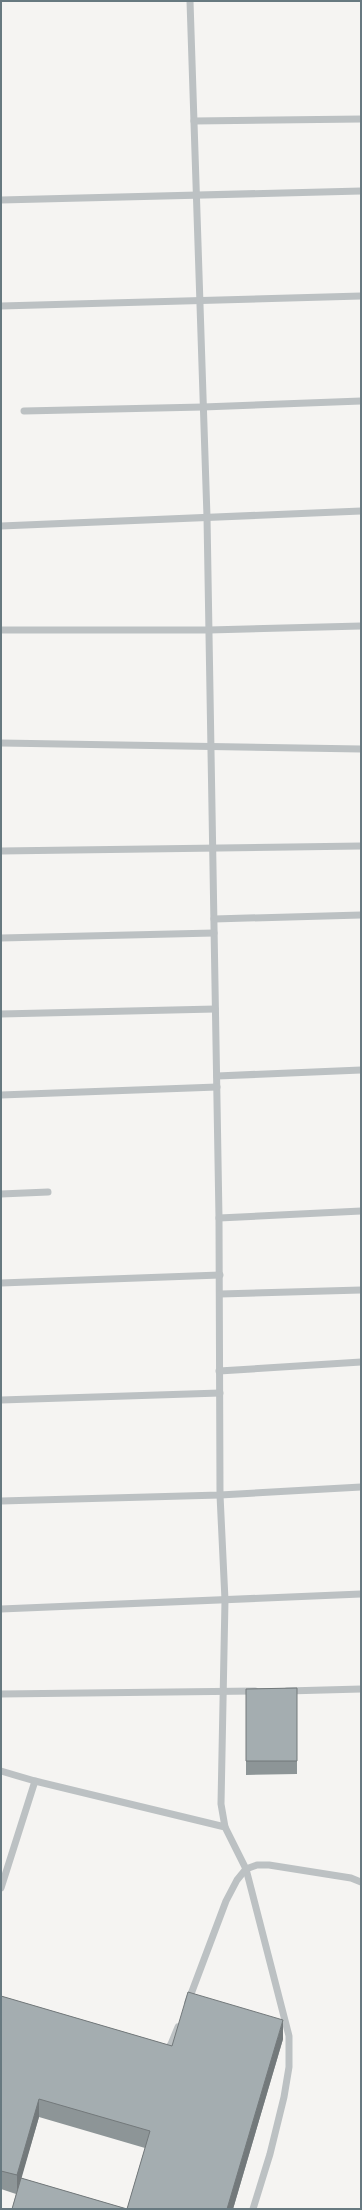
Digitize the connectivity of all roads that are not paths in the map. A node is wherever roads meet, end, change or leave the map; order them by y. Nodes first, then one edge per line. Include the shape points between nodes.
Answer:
1 (190, 1) edge
2 (361, 118) edge
3 (194, 122) junction
4 (361, 191) edge
5 (196, 194) junction
6 (1, 200) edge
7 (361, 296) edge
8 (200, 302) junction
9 (1, 306) edge
10 (361, 401) edge
11 (203, 407) junction
12 (24, 411) dead end
13 (361, 511) edge
14 (207, 517) junction
15 (1, 526) edge
16 (361, 626) edge
17 (1, 630) edge
18 (209, 630) junction
19 (1, 743) edge
20 (210, 748) junction
21 (361, 749) edge
22 (361, 846) edge
23 (213, 848) junction
24 (1, 851) edge
25 (361, 916) edge
26 (214, 919) junction
27 (214, 933) junction
28 (1, 938) edge
29 (215, 1009) junction
30 (1, 1014) edge
31 (361, 1070) edge
32 (216, 1076) junction
33 (217, 1087) junction
34 (1, 1095) edge
35 (48, 1192) dead end
36 (1, 1194) edge
37 (361, 1211) edge
38 (219, 1218) junction
39 (220, 1275) junction
40 (1, 1282) edge
41 (361, 1290) edge
42 (220, 1294) junction
43 (361, 1362) edge
44 (219, 1371) junction
45 (220, 1393) junction
46 (1, 1400) edge
47 (361, 1487) edge
48 (220, 1496) junction
49 (1, 1501) edge
50 (361, 1594) edge
51 (224, 1600) junction
52 (1, 1609) edge
53 (361, 1689) edge
54 (260, 1691) edge
55 (276, 1691) edge
56 (222, 1692) junction
57 (1, 1694) edge
58 (1, 1771) edge
59 (35, 1781) junction
60 (225, 1827) junction
61 (246, 1869) junction
62 (361, 1882) edge
63 (1, 1888) edge
64 (186, 2007) edge
65 (180, 2022) edge
66 (159, 2056) edge
67 (253, 2209) edge

1 - 3 street
2 - 3 street
3 - 5 street
4 - 5 street
5 - 6 street
5 - 8 street
7 - 8 street
8 - 9 street
8 - 11 street
10 - 11 street
11 - 12 street
11 - 14 street
13 - 14 street
14 - 15 street
14 - 18 street
16 - 18 street
17 - 18 street
18 - 20 street
19 - 20 street
20 - 21 street
20 - 23 street
22 - 23 street
23 - 24 street
23 - 26 street
25 - 26 street
26 - 27 street
27 - 28 street
27 - 29 street
29 - 30 street
29 - 32 street
31 - 32 street
32 - 33 street
33 - 34 street
33 - 38 street
35 - 36 street
37 - 38 street
38 - 39 street
39 - 40 street
39 - 42 street
41 - 42 street
42 - 44 street
43 - 44 street
44 - 45 street
45 - 46 street
45 - 48 street
47 - 48 street
48 - 49 street
48 - 51 street
50 - 51 street
51 - 52 street
51 - 56 street
53 - 55 street
54 - 56 street
56 - 57 street
56 - 60 street via 222,1804
58 - 59 street
59 - 60 street
59 - 63 street
60 - 61 street
61 - 62 street via 257,1865 269,1865 351,1878
61 - 64 street via 226,1901
61 - 67 street via 289,2036 289,2067 284,2097
65 - 66 street via 171,2044 166,2052

